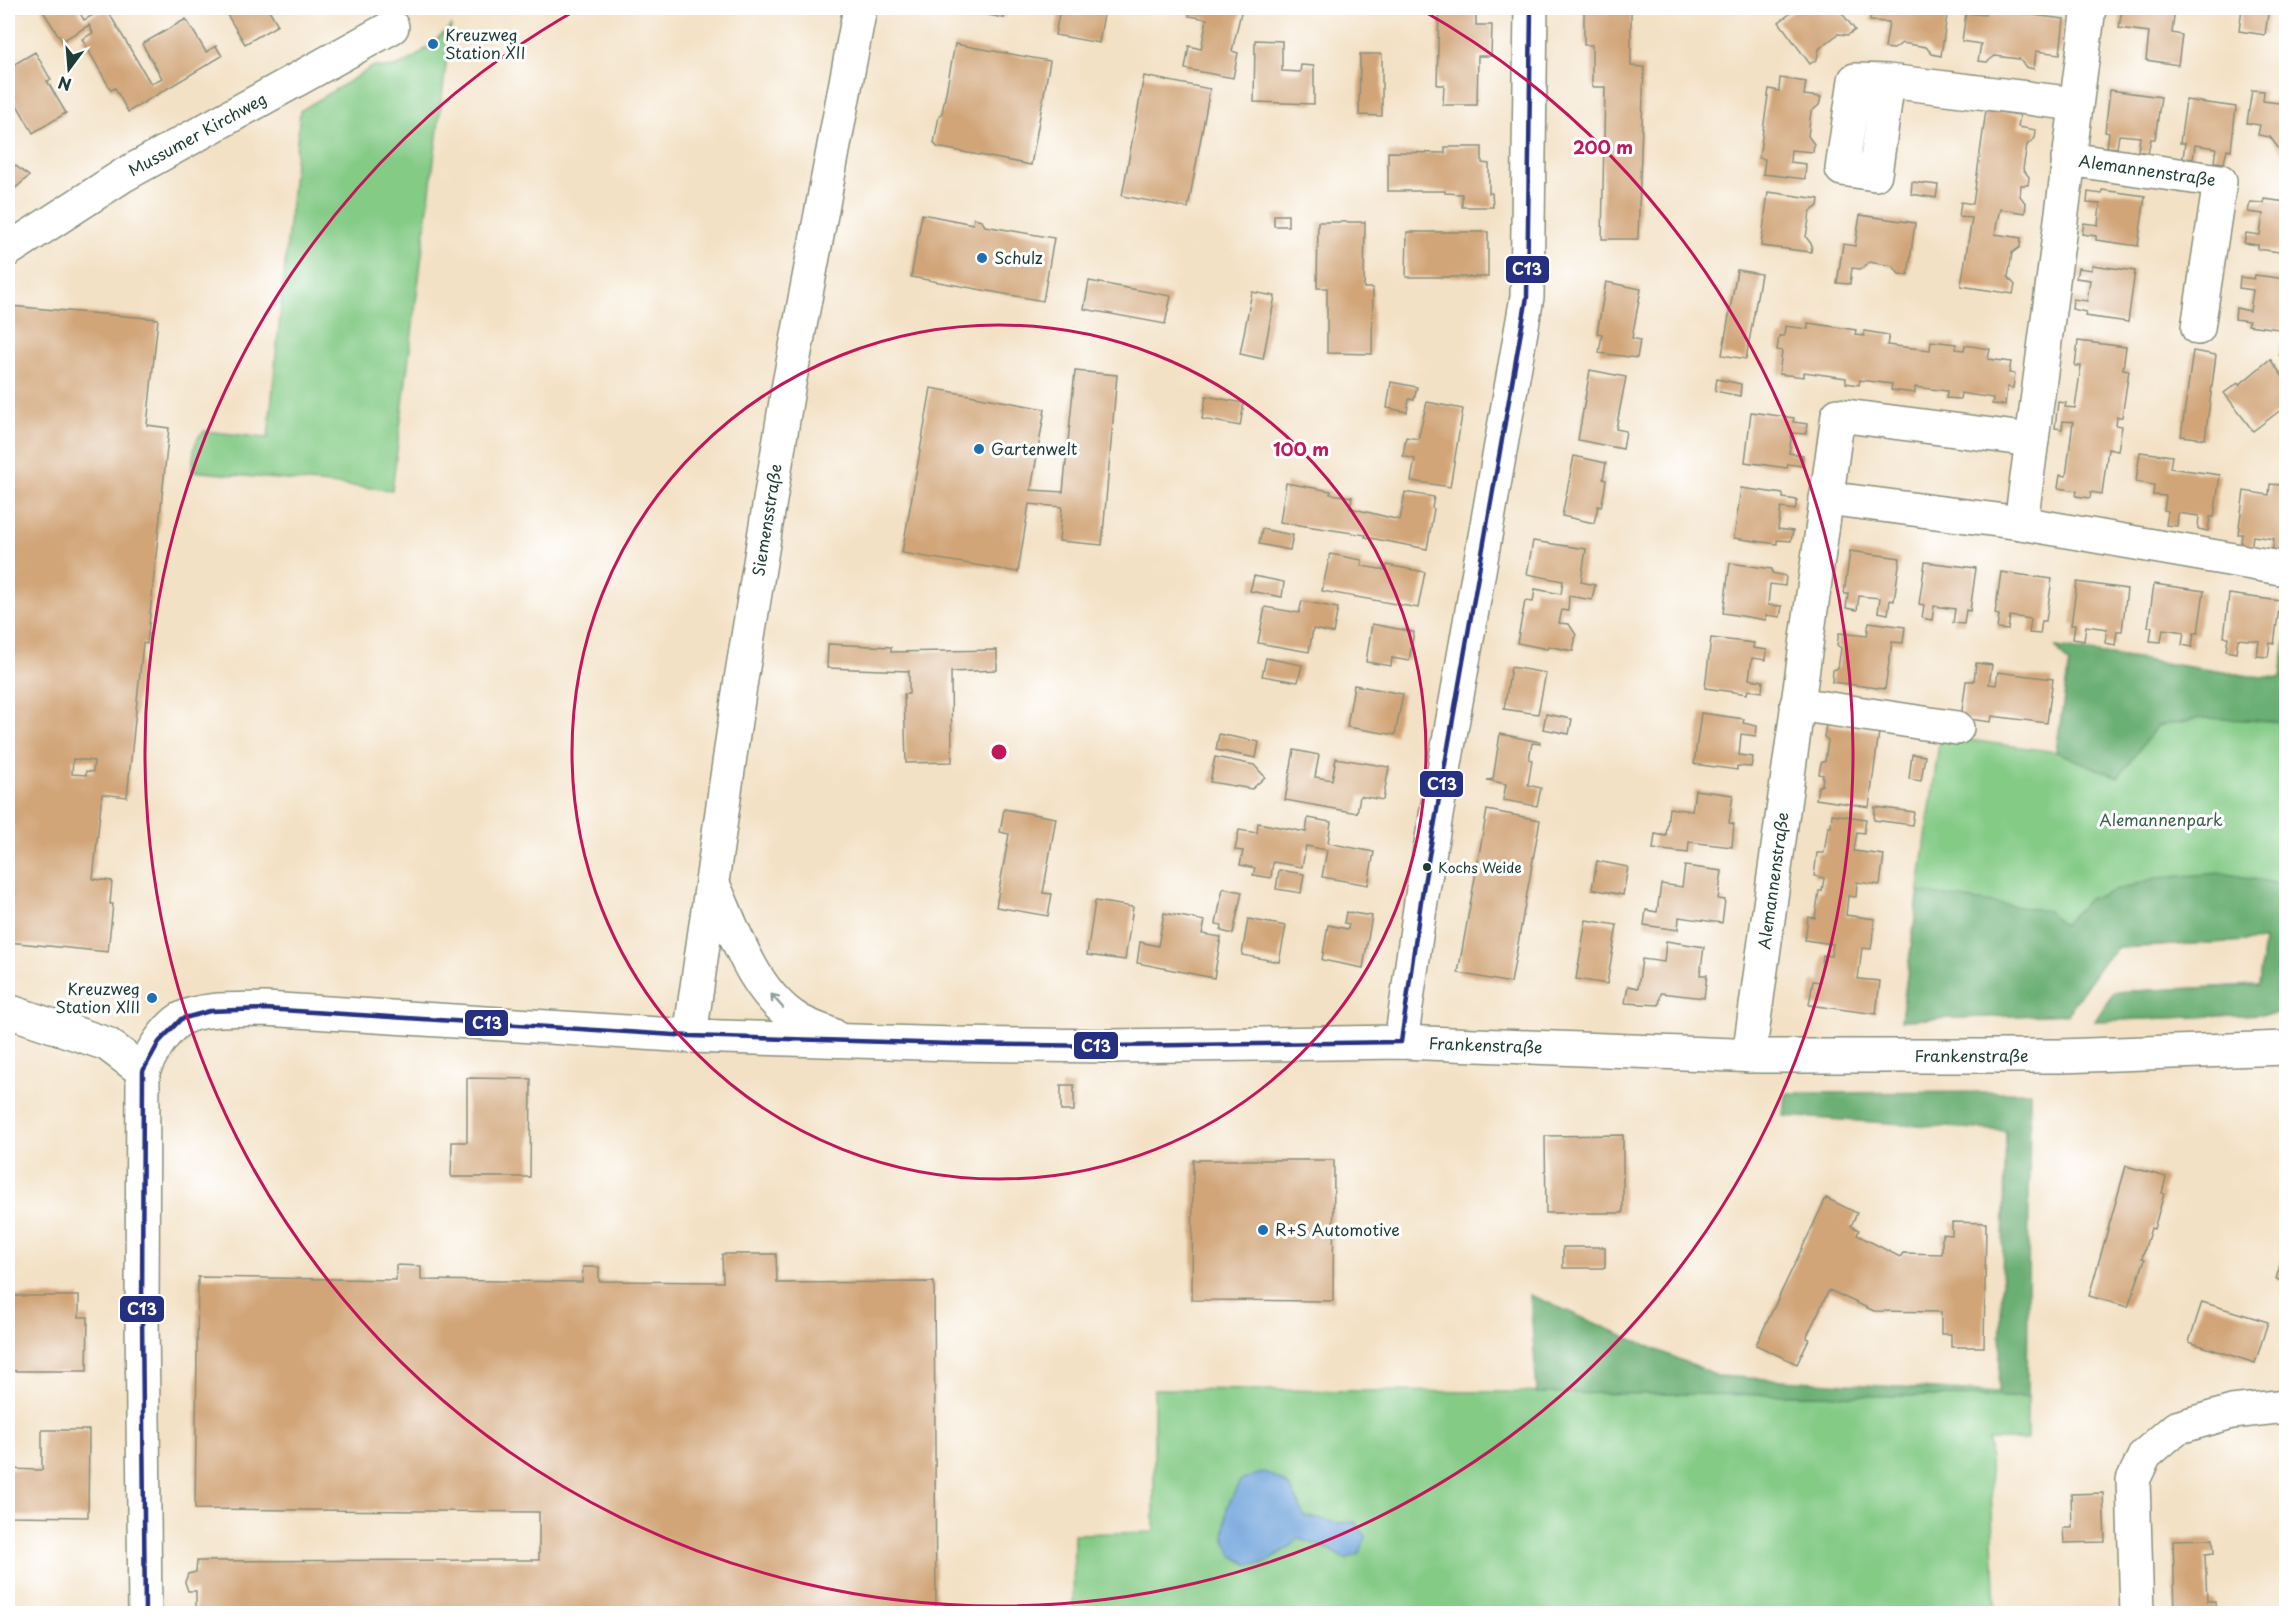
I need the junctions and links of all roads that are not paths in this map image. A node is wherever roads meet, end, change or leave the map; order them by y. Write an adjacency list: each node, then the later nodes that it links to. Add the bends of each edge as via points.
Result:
1 (860, 8): 16 (street, Siemensstraße, via 788,389)
2 (1531, 8): 20 (street, via 1527,297 1421,901)
3 (2089, 8): 6 (street, Alemannenstraße)
4 (392, 27): 8 (street, Mussumer Kirchweg, via 124,175)
5 (1888, 81): 6 (street)
6 (2076, 104): 7 (street, Alemannenstraße)
7 (2068, 159): 9 (street, Alemannenstraße, via 2220,181); 10 (street, Alemannenstraße)
8 (8, 250)
9 (2198, 328)
10 (2032, 440): 11 (street, Alemannenstraße, via 1838,415); 12 (street, Alemannenstraße)
11 (1826, 498): 12 (street); 14 (street, Alemannenstraße)
12 (2021, 523): 13 (street)
13 (2286, 569)
14 (1797, 704): 15 (street); 22 (street, Alemannenstraße)
15 (1957, 729)
16 (712, 882): 18 (street, Siemensstraße); 19 (street, one-way to 16, via 799,1021 756,978)
17 (8, 1011): 23 (street, via 107,1044)
18 (690, 1036): 19 (street, Frankenstraße); 23 (street, Frankenstraße, via 265,1009 204,1012 181,1019 154,1046)
19 (845, 1041): 20 (street, Frankenstraße, via 1109,1046)
20 (1401, 1042): 22 (street, Frankenstraße)
21 (2286, 1048): 22 (street, Frankenstraße, via 2060,1056)
22 (1749, 1056)
23 (143, 1071): 25 (street)
24 (2286, 1406): 26 (street, via 2232,1412 2175,1428 2145,1455 2133,1480)
25 (145, 1614)
26 (2137, 1614)

